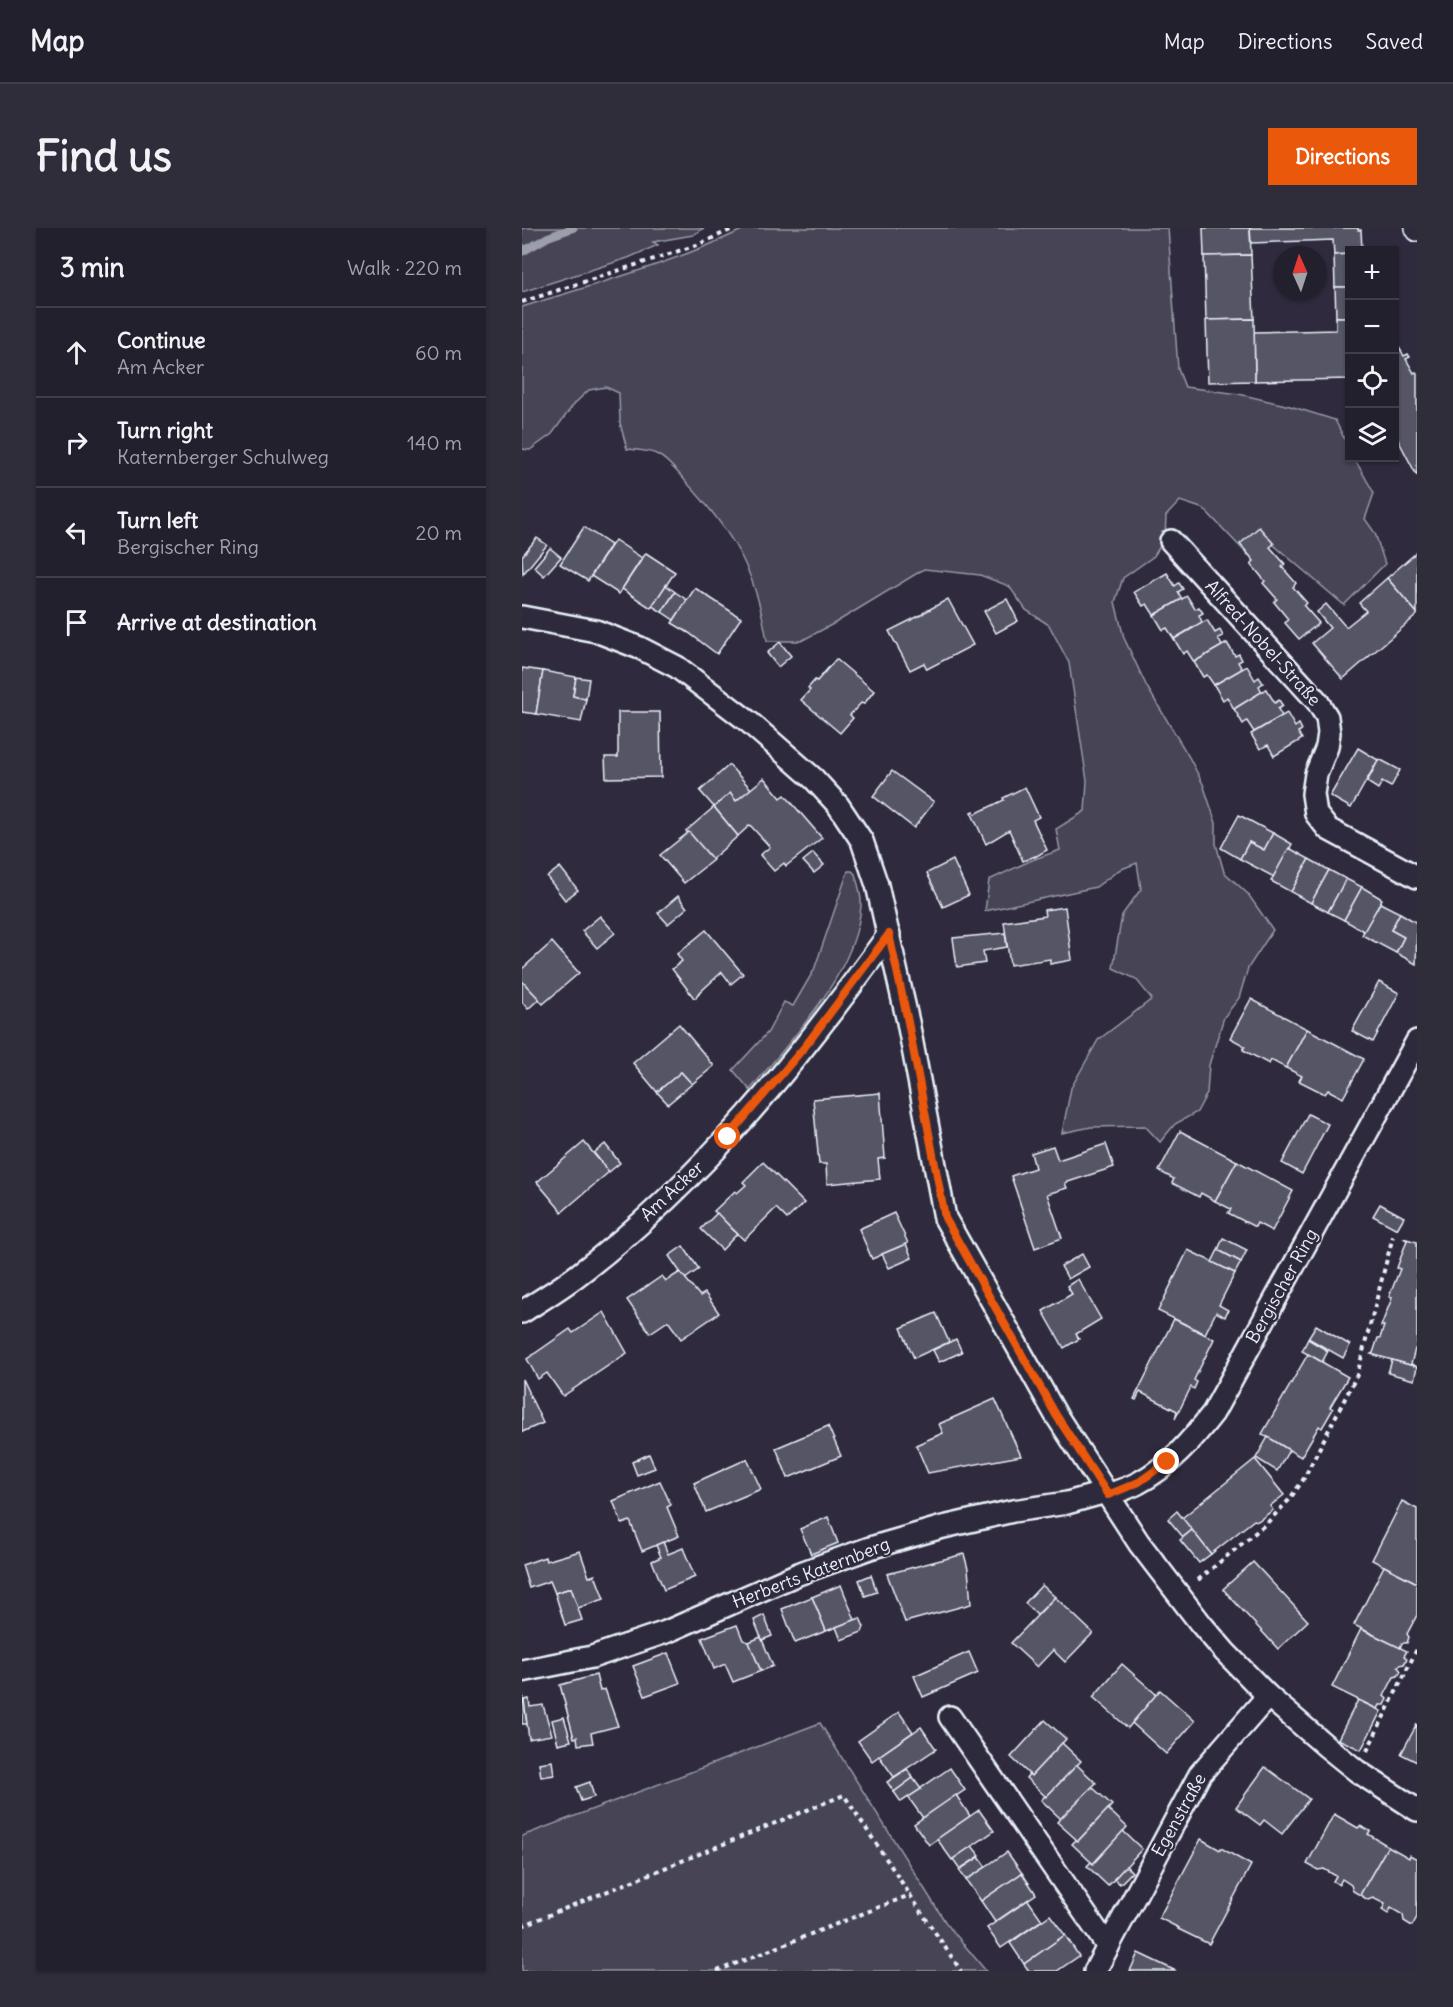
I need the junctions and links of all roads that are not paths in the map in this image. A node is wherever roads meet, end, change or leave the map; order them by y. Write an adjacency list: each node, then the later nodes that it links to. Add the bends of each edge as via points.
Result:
1 (1171, 541): 3 (street, Alfred-Nobel-Straße, via 1317,701 1327,717 1327,747 1313,794 1316,814 1328,829)
2 (522, 618): 4 (street, via 596,631 640,648 677,667 749,722 814,779 838,805 862,841)
3 (1417, 878)
4 (889, 934): 6 (street, Am Acker, via 807,1044 688,1179 579,1274); 7 (street, via 945,1218 1056,1415)
5 (1417, 1041): 7 (street, Bergischer Ring, via 1213,1413 1189,1443 1167,1462 1139,1482)
6 (522, 1312)
7 (1107, 1493): 8 (street, Herberts Katernberg, via 939,1528 870,1548 798,1574 666,1632 592,1657); 9 (street, via 1179,1597)
8 (522, 1671)
9 (1268, 1696): 11 (street, via 1357,1771); 12 (street, Egenstraße, via 1200,1774)
10 (950, 1717): 12 (street)
11 (1417, 1810)
12 (1108, 1947): 13 (street, Egenstraße)
13 (1095, 1971)

